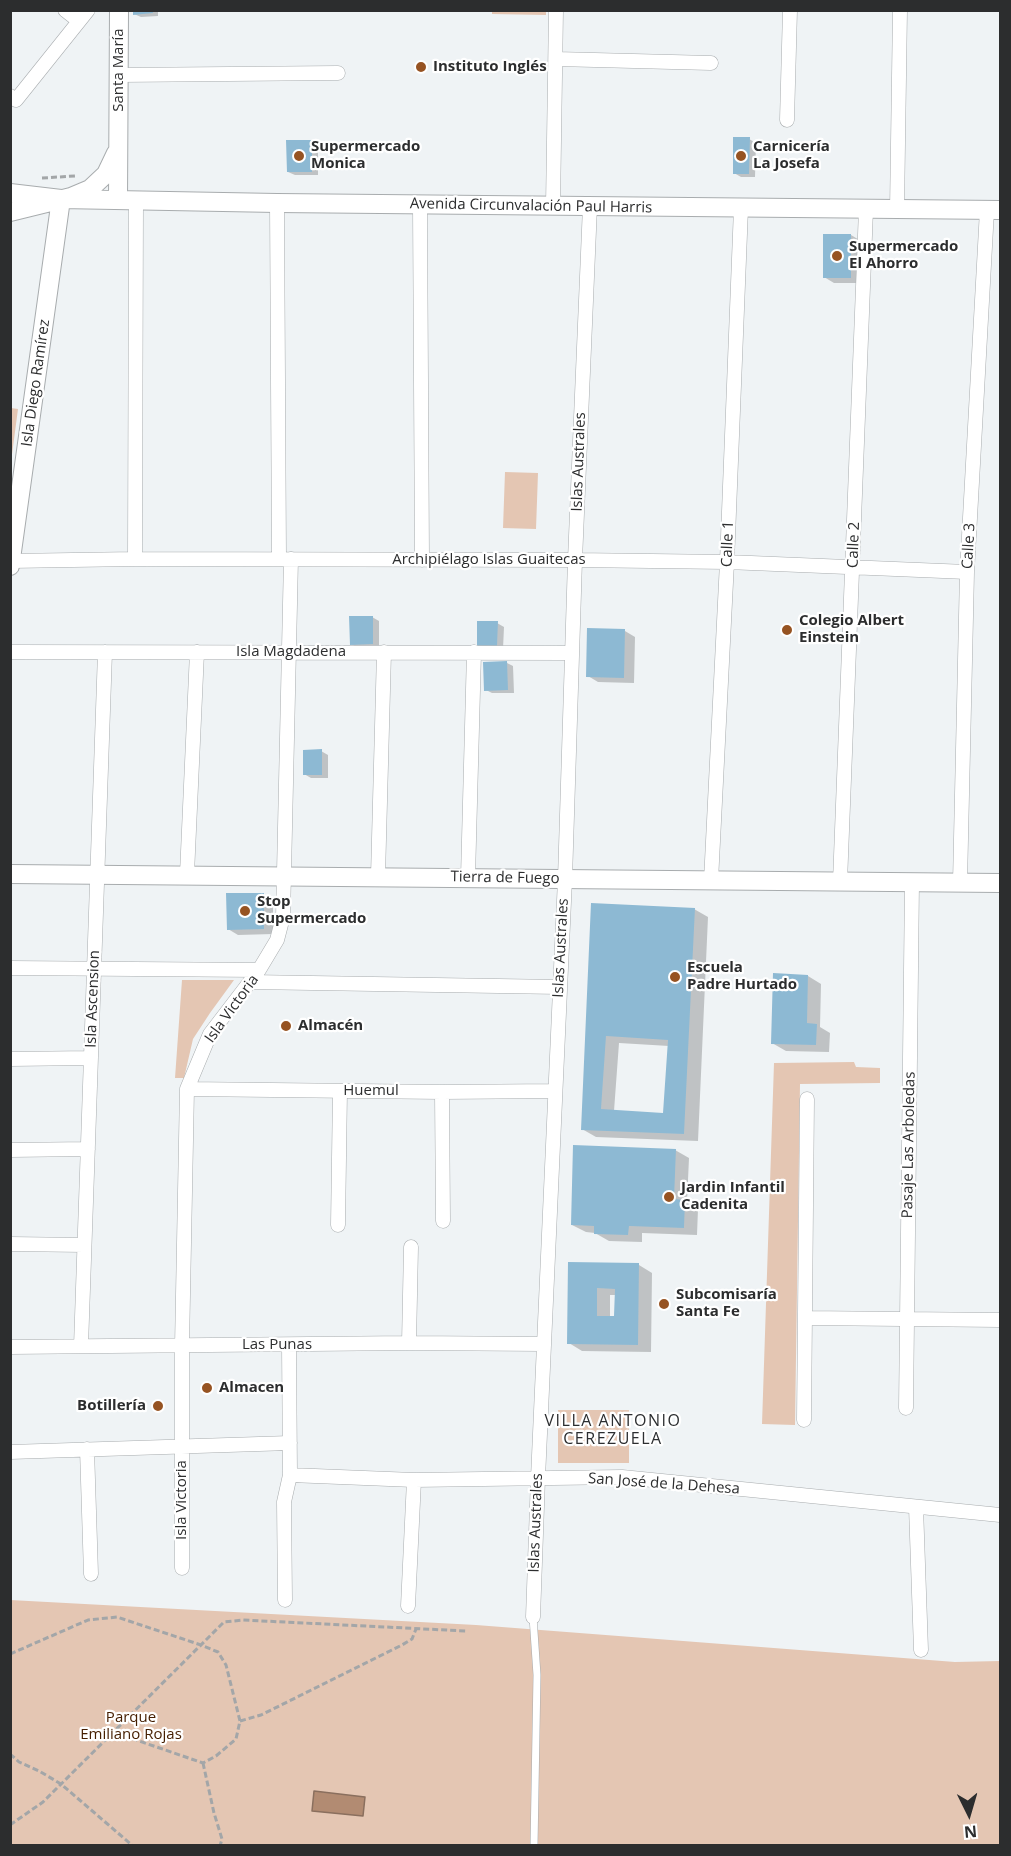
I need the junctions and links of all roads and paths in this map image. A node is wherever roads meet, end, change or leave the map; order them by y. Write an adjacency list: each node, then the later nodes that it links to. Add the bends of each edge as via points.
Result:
1 (65, 10): 6 (street)
2 (119, 10): 10 (street, Santa María)
3 (556, 10): 7 (street)
4 (790, 10): 12 (street)
5 (900, 10): 25 (street)
6 (84, 16): 11 (street)
7 (556, 59): 8 (street); 21 (street)
8 (711, 63)
9 (338, 73): 10 (street)
10 (119, 75): 13 (street, Santa María)
11 (13, 98)
12 (787, 120)
13 (118, 130): 14 (street, Santa María, via 116,153); 18 (street, Santa María)
14 (106, 174): 15 (path); 17 (street, Santa María, via 90,189)
15 (34, 179)
16 (10, 193): 17 (street, Avenida Circunvalación Paul Harris)
17 (61, 199): 18 (street, Avenida Circunvalación Paul Harris); 27 (street, Avenida Circunvalación Paul Harris); 32 (street, Isla Diego Ramírez)
18 (127, 200): 19 (street, Avenida Circunvalación Paul Harris); 28 (street)
19 (277, 203): 20 (street, Avenida Circunvalación Paul Harris); 29 (street, Isla Victoria)
20 (420, 205): 21 (street, Avenida Circunvalación Paul Harris); 30 (street)
21 (553, 206): 22 (street, Avenida Circunvalación Paul Harris)
22 (590, 206): 23 (street, Avenida Circunvalación Paul Harris); 31 (street, Islas Australes)
23 (741, 208): 24 (street, Avenida Circunvalación Paul Harris); 33 (street, Calle 1)
24 (867, 209): 25 (street, Avenida Circunvalación Paul Harris); 35 (street, Calle 2)
25 (897, 210): 26 (street, Avenida Circunvalación Paul Harris)
26 (994, 210): 36 (street, Calle 3)
27 (10, 212)
28 (135, 559): 29 (street, Archipiélago Islas Guaitecas); 32 (street, Archipiélago Islas Guaitecas)
29 (285, 559): 30 (street, Archipiélago Islas Guaitecas); 40 (street, Isla Victoria)
30 (422, 560): 31 (street, Archipiélago Islas Guaitecas)
31 (575, 560): 33 (street, Archipiélago Islas Guaitecas); 43 (street, Islas Australes)
32 (11, 561): 34 (street, Isla Diego Ramírez)
33 (728, 562): 35 (street, Archipiélago Islas Guaitecas); 51 (street, Calle 1)
34 (10, 566)
35 (853, 567): 36 (street, Archipiélago Islas Guaitecas); 52 (street, Calle 2)
36 (967, 572): 54 (street, Calle 3)
37 (10, 652): 38 (street, Isla Magdadena)
38 (105, 652): 39 (street, Isla Magdadena); 44 (street, Isla Ascension)
39 (196, 652): 40 (street, Isla Magdadena); 46 (street)
40 (289, 652): 41 (street, Isla Magdadena); 47 (street, Isla Victoria)
41 (384, 652): 42 (street, Isla Magdadena); 48 (street)
42 (474, 652): 43 (street, Isla Magdadena); 49 (street)
43 (572, 653): 50 (street, Islas Australes)
44 (97, 873): 45 (street, Tierra de Fuego); 46 (street, Tierra de Fuego); 57 (street, Isla Ascension)
45 (10, 874)
46 (187, 874): 47 (street, Tierra de Fuego)
47 (284, 875): 48 (street, Tierra de Fuego); 58 (street, Isla Victoria, via 283,917 277,940)
48 (378, 876): 49 (street, Tierra de Fuego)
49 (468, 877): 50 (street, Tierra de Fuego)
50 (565, 879): 51 (street, Tierra de Fuego); 60 (street, Islas Australes)
51 (711, 880): 52 (street, Tierra de Fuego)
52 (840, 882): 53 (street, Tierra de Fuego)
53 (912, 882): 54 (street, Tierra de Fuego); 76 (street, Pasaje Las Arboledas)
54 (960, 883): 55 (street, Tierra de Fuego)
55 (1000, 883)
56 (10, 968): 57 (street)
57 (94, 969): 58 (street); 61 (street, Isla Ascension)
58 (260, 970): 59 (street, Isla Victoria)
59 (250, 982): 60 (street); 63 (street, Isla Victoria, via 210,1034)
60 (560, 987): 65 (street, Islas Australes)
61 (91, 1058): 62 (street); 68 (street, Isla Ascension)
62 (10, 1059)
63 (187, 1089): 64 (street, Huemul); 82 (street, Isla Victoria)
64 (340, 1091): 66 (street, Huemul); 71 (street)
65 (555, 1091): 66 (street, Huemul); 79 (street, Islas Australes)
66 (442, 1092): 70 (street)
67 (807, 1099): 75 (street)
68 (88, 1149): 69 (street); 73 (street, Isla Ascension)
69 (10, 1150)
70 (443, 1221)
71 (338, 1225)
72 (10, 1244): 73 (street)
73 (84, 1245): 81 (street, Isla Ascension)
74 (411, 1247): 78 (street)
75 (805, 1318): 76 (street); 85 (street)
76 (907, 1319): 77 (street); 84 (street, Pasaje Las Arboledas)
77 (1000, 1320)
78 (409, 1343): 79 (street, Las Punas); 80 (street, Las Punas)
79 (544, 1344): 91 (street, Islas Australes)
80 (289, 1345): 82 (street, Las Punas); 86 (street)
81 (81, 1346): 82 (street, Las Punas); 83 (street, Las Punas)
82 (182, 1346): 87 (street, Isla Victoria)
83 (10, 1347)
84 (906, 1408)
85 (804, 1420)
86 (290, 1443): 87 (street); 90 (street)
87 (182, 1446): 88 (street); 95 (street, Isla Victoria)
88 (87, 1449): 89 (street); 96 (street)
89 (10, 1452)
90 (290, 1475): 92 (street, San José de la Dehesa); 97 (street, via 284,1502)
91 (538, 1478): 92 (street, San José de la Dehesa); 93 (street, San José de la Dehesa, via 622,1477); 99 (street, Islas Australes)
92 (414, 1480): 98 (street)
93 (916, 1507): 94 (street, San José de la Dehesa); 103 (street)
94 (1000, 1515)
95 (182, 1568)
96 (92, 1574)
97 (285, 1600)
98 (408, 1606)
99 (533, 1617): 113 (lane, via 537,1675)
100 (417, 1628): 101 (path); 102 (path, via 243,1620 224,1622); 105 (path, via 412,1639 402,1645 261,1715)
101 (466, 1630)
102 (201, 1644): 104 (path, via 117,1617 88,1620); 105 (path, via 218,1652 226,1665); 106 (path)
103 (921, 1650)
104 (10, 1654)
105 (240, 1721): 108 (path, via 236,1739)
106 (113, 1732): 108 (path); 109 (path)
107 (10, 1755): 109 (path)
108 (203, 1763): 112 (path, via 222,1839)
109 (61, 1784): 110 (path); 111 (path)
110 (10, 1825)
111 (133, 1845)
112 (220, 1845)
113 (534, 1845)

